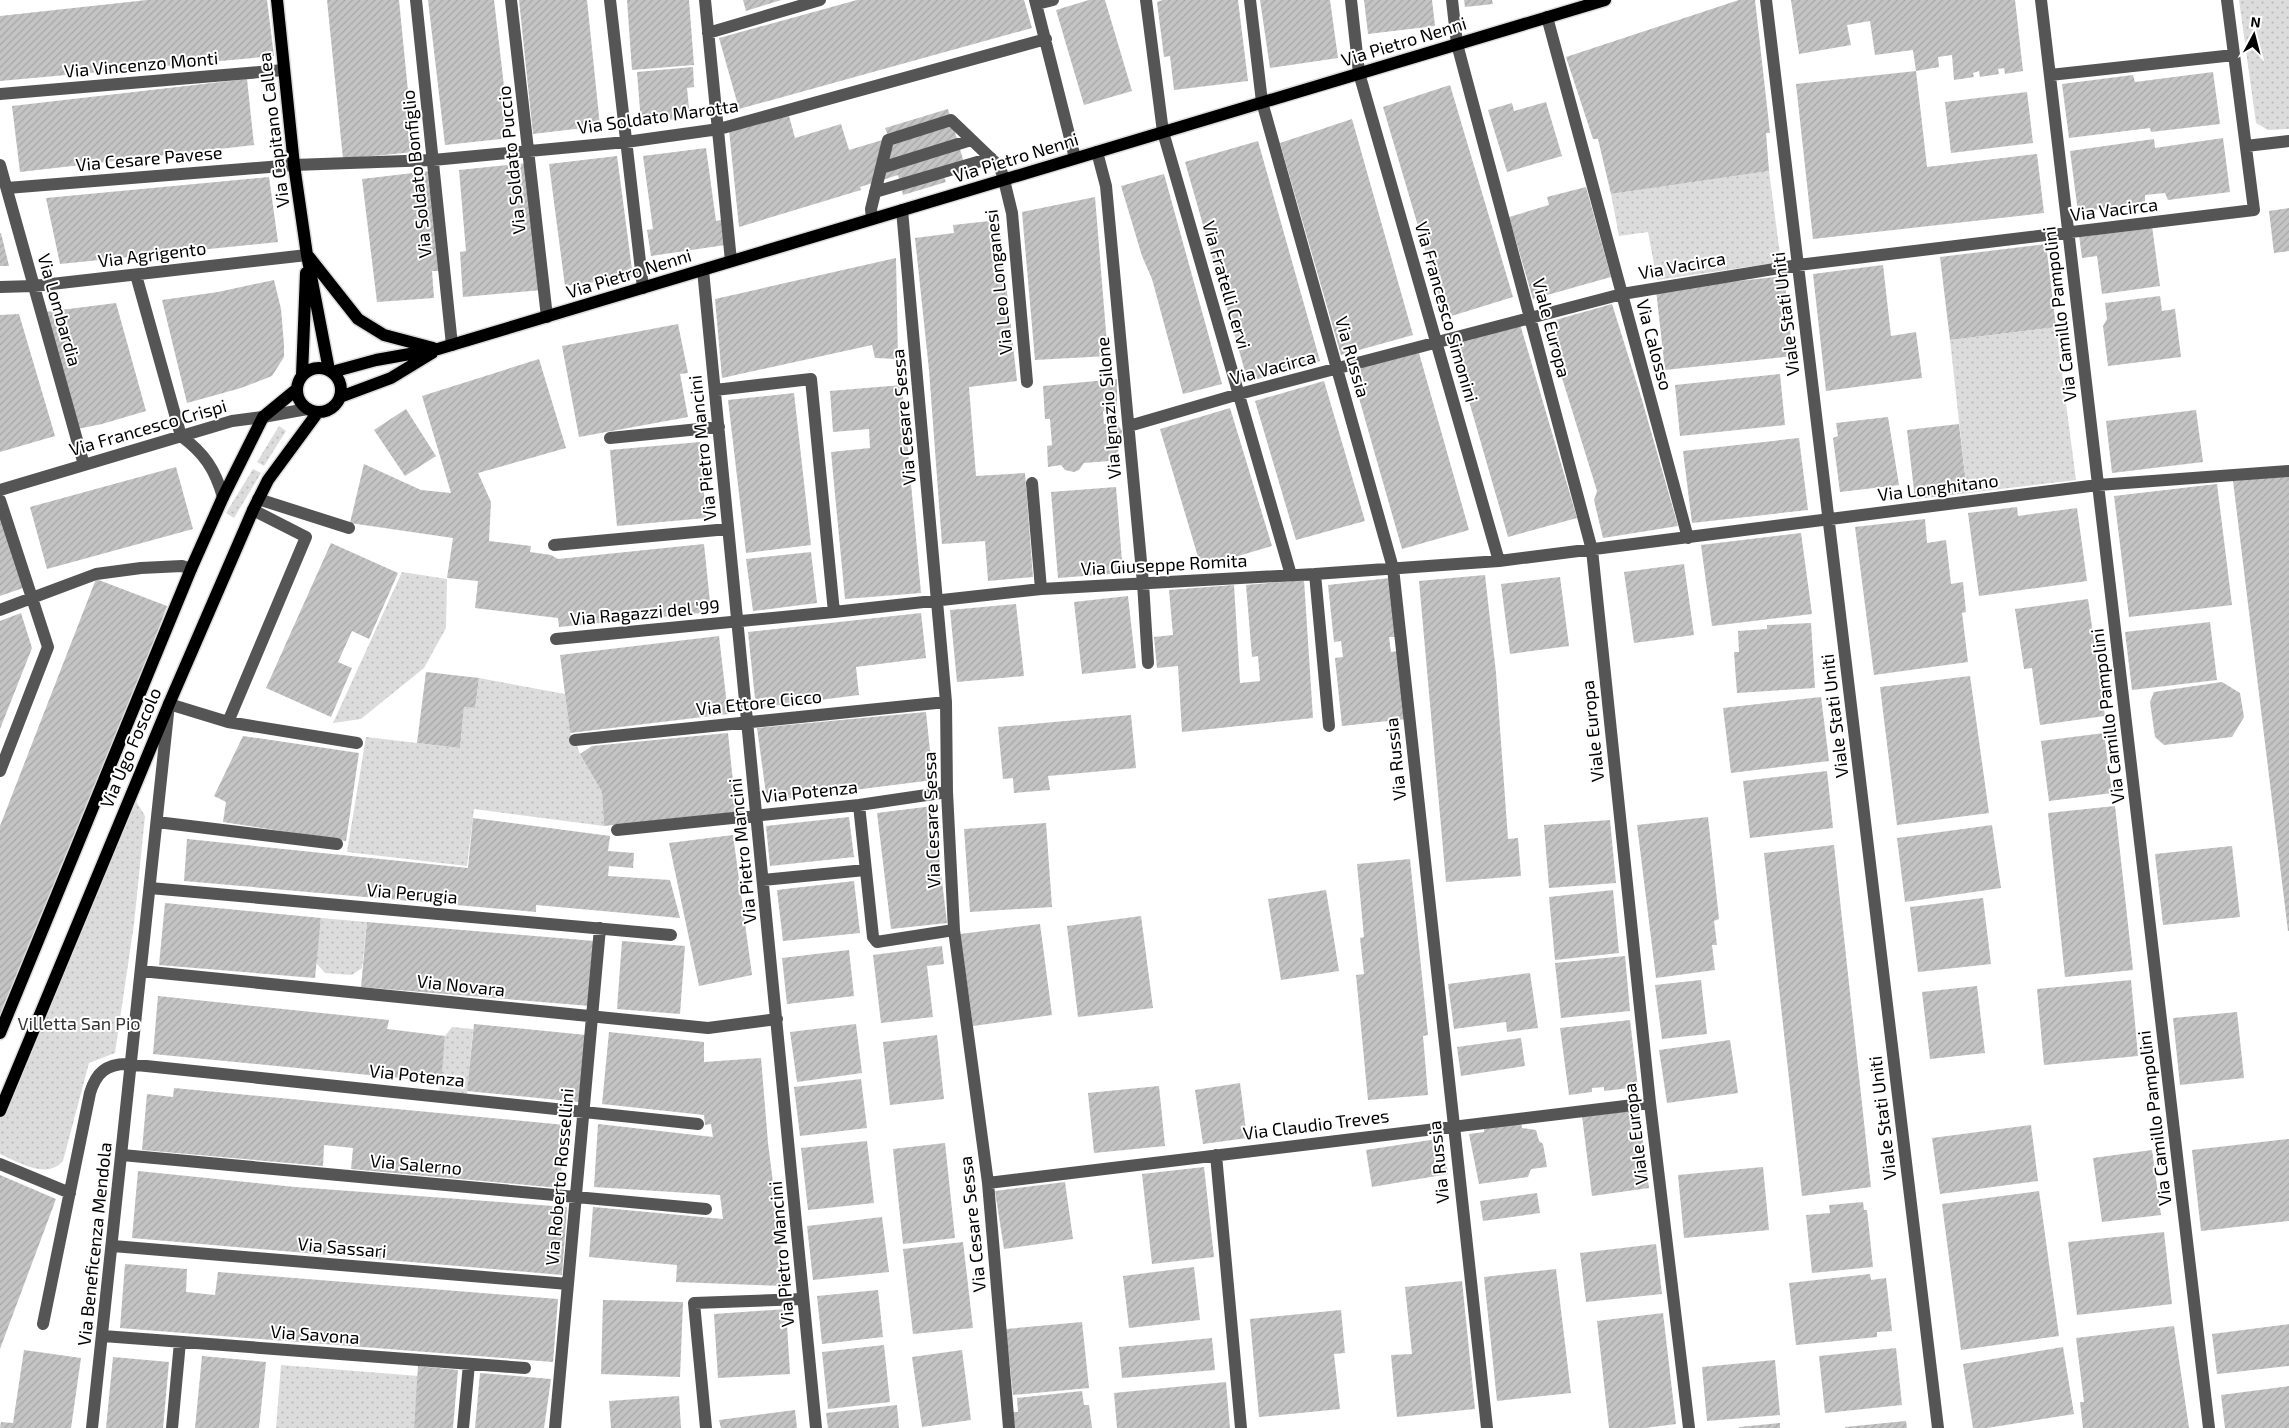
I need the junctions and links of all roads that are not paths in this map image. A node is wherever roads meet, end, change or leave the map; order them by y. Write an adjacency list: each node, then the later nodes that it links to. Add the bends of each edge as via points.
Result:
1 (277, 0): 23 (main road, Via Capitano Callea)
2 (416, 0): 38 (street, Via Soldato Bonfiglio)
3 (511, 0): 34 (street, Via Soldato Puccio)
4 (610, 0): 31 (street)
5 (705, 0): 19 (street)
6 (820, 0): 19 (street)
7 (1053, 0): 16 (street)
8 (1146, 0): 29 (street, Via Fratelli Cervi)
9 (1250, 0): 27 (street, Via Russia)
10 (1351, 0): 24 (street, Via Francesco Simonini)
11 (1452, 0): 21 (street, Viale Europa)
12 (1605, 0): 17 (main road, Via Pietro Nenni)
13 (1766, 0): 50 (street, Viale Stati Uniti)
14 (2041, 0): 25 (street, Via Camillo Pampolini)
15 (2227, 0): 22 (street)
16 (1036, 2): 20 (street)
17 (1571, 5): 18 (main road, Via Pietro Nenni)
18 (1547, 17): 21 (main road, Via Pietro Nenni); 56 (street, Via Calosso)
19 (708, 33): 28 (street)
20 (1046, 39): 28 (street, Via Soldato Marotta); 37 (street)
21 (1457, 44): 24 (main road, Via Pietro Nenni); 58 (street, Viale Europa)
22 (2234, 55): 25 (street); 33 (street)
23 (284, 70): 26 (street, Via Vincenzo Monti); 40 (main road, Via Capitano Callea)
24 (1360, 73): 27 (main road, Via Pietro Nenni); 59 (street, Via Francesco Simonini)
25 (2050, 75): 47 (street, Via Camillo Pampolini)
26 (0, 94)
27 (1262, 102): 29 (main road, Via Pietro Nenni); 62 (street, Via Russia)
28 (719, 129): 31 (street, Via Soldato Marotta); 49 (street)
29 (1163, 132): 35 (main road, Via Pietro Nenni); 68 (street, Via Fratelli Cervi)
30 (971, 140): 36 (street, Via Leo Longanesi); 41 (street); 41 (street, Via Leo Longanesi, via 951,120 915,131 888,140)
31 (626, 142): 34 (street, Via Soldato Marotta); 55 (street)
32 (2289, 142): 33 (street)
33 (2246, 146): 47 (street, Via Vacirca, via 2254,210)
34 (529, 151): 38 (street, Via Soldato Marotta); 57 (street, Via Soldato Puccio)
35 (1097, 152): 37 (main road, Via Pietro Nenni); 72 (street, Via Ignazio Silone, via 1106,186)
36 (991, 158): 42 (street, Via Leo Longanesi, via 1000,167); 44 (street)
37 (1076, 158): 42 (main road, Via Pietro Nenni)
38 (433, 160): 40 (street, Via Soldato Marotta); 60 (street, Via Soldato Bonfiglio)
39 (0, 165): 43 (street, Via Lombardia)
40 (294, 165): 43 (street, Via Cesare Pavese); 48 (main road, Via Capitano Callea)
41 (881, 168): 44 (street)
42 (1004, 180): 45 (main road, Via Pietro Nenni); 65 (street, Via Leo Longanesi, via 1012,213)
43 (6, 188): 53 (street, Via Lombardia)
44 (875, 192): 46 (street)
45 (902, 210): 46 (main road, Via Pietro Nenni); 98 (street, Via Cesare Sessa)
46 (872, 219): 49 (main road, Via Pietro Nenni)
47 (2068, 233): 50 (street, Via Vacirca); 79 (street, Via Camillo Pampolini)
48 (307, 255): 52 (street, Via Agrigento); 61 (main road, via 358,319 384,335); 63 (main road, Via Capitano Callea); 64 (main road, Via Capitano Callea)
49 (732, 261): 51 (main road, Via Pietro Nenni)
50 (1798, 265): 56 (street, Via Vacirca); 84 (street, Viale Stati Uniti)
51 (702, 270): 55 (main road, Via Pietro Nenni); 67 (street, Via Pietro Mancini)
52 (136, 275): 53 (street, Via Agrigento); 74 (street)
53 (34, 286): 54 (street, Via Agrigento); 76 (street, Via Lombardia)
54 (0, 287)
55 (643, 288): 57 (main road, Via Pietro Nenni)
56 (1622, 294): 58 (street, Via Vacirca); 87 (street, Via Calosso)
57 (547, 317): 60 (main road, Via Pietro Nenni)
58 (1530, 318): 59 (street, Via Vacirca); 89 (street, Viale Europa)
59 (1436, 343): 62 (street, Via Vacirca); 90 (street, Via Francesco Simonini)
60 (452, 345): 61 (main road, Via Pietro Nenni)
61 (438, 349): 63 (main road, Via Pietro Nenni); 69 (main road, Via Pietro Nenni, via 391,378)
62 (1337, 369): 68 (street, Via Vacirca); 91 (street, Via Russia)
63 (331, 371): 64 (main road, via 315,368); 69 (main road, via 341,385)
64 (302, 375): 66 (main road)
65 (1026, 382)
66 (297, 389): 70 (main road, via 298,397); 71 (main road, Via Ugo Foscolo)
67 (715, 390): 73 (street, Via Pietro Mancini); 100 (street, via 811,379)
68 (1239, 394): 72 (street, Via Vacirca); 94 (street, Via Fratelli Cervi)
69 (340, 397): 70 (main road, via 332,408)
70 (313, 410): 71 (street, Via Francesco Crispi); 83 (main road, Via Ugo Foscolo)
71 (263, 417): 74 (street, Via Francesco Crispi, via 232,421); 81 (main road, Via Ugo Foscolo)
72 (1129, 426): 95 (street, Via Ignazio Silone)
73 (719, 428): 75 (street); 86 (street, Via Pietro Mancini)
74 (182, 436): 76 (street, Via Francesco Crispi); 81 (street, via 208,461)
75 (610, 438)
76 (84, 465): 80 (street, Via Francesco Crispi)
77 (2289, 470): 79 (street, Via Longhitano)
78 (1032, 482): 96 (street)
79 (2098, 485): 84 (street, Via Longhitano); 160 (street, Via Camillo Pampolini)
80 (0, 490)
81 (223, 497): 92 (main road, Via Ugo Foscolo)
82 (0, 500): 97 (street)
83 (255, 504): 85 (street); 105 (main road, Via Ugo Foscolo); 107 (street, via 306,537)
84 (1829, 519): 87 (street, Via Longhitano); 159 (street, Viale Stati Uniti)
85 (349, 528)
86 (728, 529): 88 (street); 101 (street, Via Pietro Mancini)
87 (1688, 538): 89 (street, Via Longhitano)
88 (554, 545)
89 (1592, 550): 90 (street, Via Giuseppe Romita); 129 (street, Viale Europa)
90 (1499, 561): 91 (street, Via Giuseppe Romita)
91 (1393, 568): 93 (street, Via Giuseppe Romita); 133 (street, Via Russia)
92 (191, 569): 97 (street, via 182,566 96,574); 127 (main road, Via Ugo Foscolo)
93 (1315, 574): 94 (street, Via Giuseppe Romita); 108 (street)
94 (1291, 575): 95 (street, Via Giuseppe Romita)
95 (1143, 583): 96 (street, Via Giuseppe Romita); 103 (street, Via Ignazio Silone)
96 (1041, 589): 98 (street, Via Giuseppe Romita)
97 (31, 598): 99 (street); 111 (street, via 48,647)
98 (938, 601): 100 (street, Via Giuseppe Romita); 104 (street, Via Cesare Sessa)
99 (0, 610)
100 (834, 612): 101 (street, Via Giuseppe Romita)
101 (738, 622): 102 (street, Via Ragazzi del '99); 106 (street, Via Pietro Mancini)
102 (556, 638)
103 (1148, 662)
104 (946, 702): 106 (street, Via Ettore Cicco); 112 (street, Via Cesare Sessa)
105 (168, 704): 107 (street); 115 (street, Via Beneficenza Mendola); 130 (main road, Via Ugo Foscolo)
106 (748, 721): 109 (street, Via Ettore Cicco); 114 (street, Via Pietro Mancini)
107 (228, 722): 110 (street)
108 (1329, 726)
109 (575, 740)
110 (357, 743)
111 (0, 771)
112 (947, 792): 113 (street, Via Potenza); 122 (street, Via Cesare Sessa)
113 (860, 805): 114 (street, Via Potenza); 118 (street)
114 (757, 816): 116 (street, Via Potenza); 119 (street, Via Pietro Mancini)
115 (157, 822): 117 (street); 120 (street, Via Beneficenza Mendola)
116 (617, 830)
117 (337, 844)
118 (866, 870): 119 (street); 122 (street, via 873,937 877,942)
119 (764, 880): 126 (street, Via Pietro Mancini)
120 (150, 888): 121 (street, Via Perugia); 124 (street, Via Beneficenza Mendola)
121 (600, 928): 123 (street, Via Perugia); 125 (street, Via Roberto Rossellini)
122 (954, 930): 137 (street, Via Cesare Sessa)
123 (671, 935)
124 (141, 971): 125 (street, Via Novara); 128 (street, Via Beneficenza Mendola)
125 (592, 1016): 126 (street, Via Novara, via 708,1028); 131 (street, Via Roberto Rossellini)
126 (777, 1019): 143 (street, Via Pietro Mancini)
127 (0, 1033)
128 (132, 1064): 131 (street, Via Potenza); 134 (street, Via Beneficenza Mendola); 138 (street, Via Potenza, via 113,1066 96,1076)
129 (1650, 1103): 133 (street, Via Claudio Treves); 158 (street, Viale Europa)
130 (0, 1111)
131 (584, 1112): 132 (street, Via Potenza); 139 (street, Via Roberto Rossellini)
132 (698, 1124)
133 (1453, 1127): 135 (street, Via Claudio Treves); 157 (street, Via Russia)
134 (122, 1155): 139 (street, Via Salerno); 141 (street, Via Beneficenza Mendola)
135 (1216, 1155): 137 (street, Via Claudio Treves); 156 (street)
136 (0, 1164): 138 (street)
137 (988, 1183): 155 (street, Via Cesare Sessa)
138 (70, 1194): 144 (street, Via Potenza)
139 (576, 1197): 140 (street, Via Salerno); 142 (street, Via Roberto Rossellini)
140 (706, 1209)
141 (112, 1246): 142 (street, Via Sassari); 145 (street, Via Beneficenza Mendola)
142 (568, 1284): 152 (street, Via Roberto Rossellini)
143 (803, 1299): 153 (street, via 694,1303); 154 (street, Via Pietro Mancini)
144 (43, 1324)
145 (103, 1336): 146 (street, Via Savona); 149 (street, Via Beneficenza Mendola)
146 (180, 1342): 147 (street, Via Savona); 150 (street)
147 (468, 1364): 148 (street, Via Savona); 151 (street)
148 (525, 1368)
149 (92, 1428)
150 (172, 1428)
151 (463, 1428)
152 (555, 1428)
153 (706, 1428)
154 (816, 1428)
155 (1009, 1428)
156 (1242, 1428)
157 (1487, 1428)
158 (1689, 1428)
159 (1938, 1428)
160 (2209, 1428)

